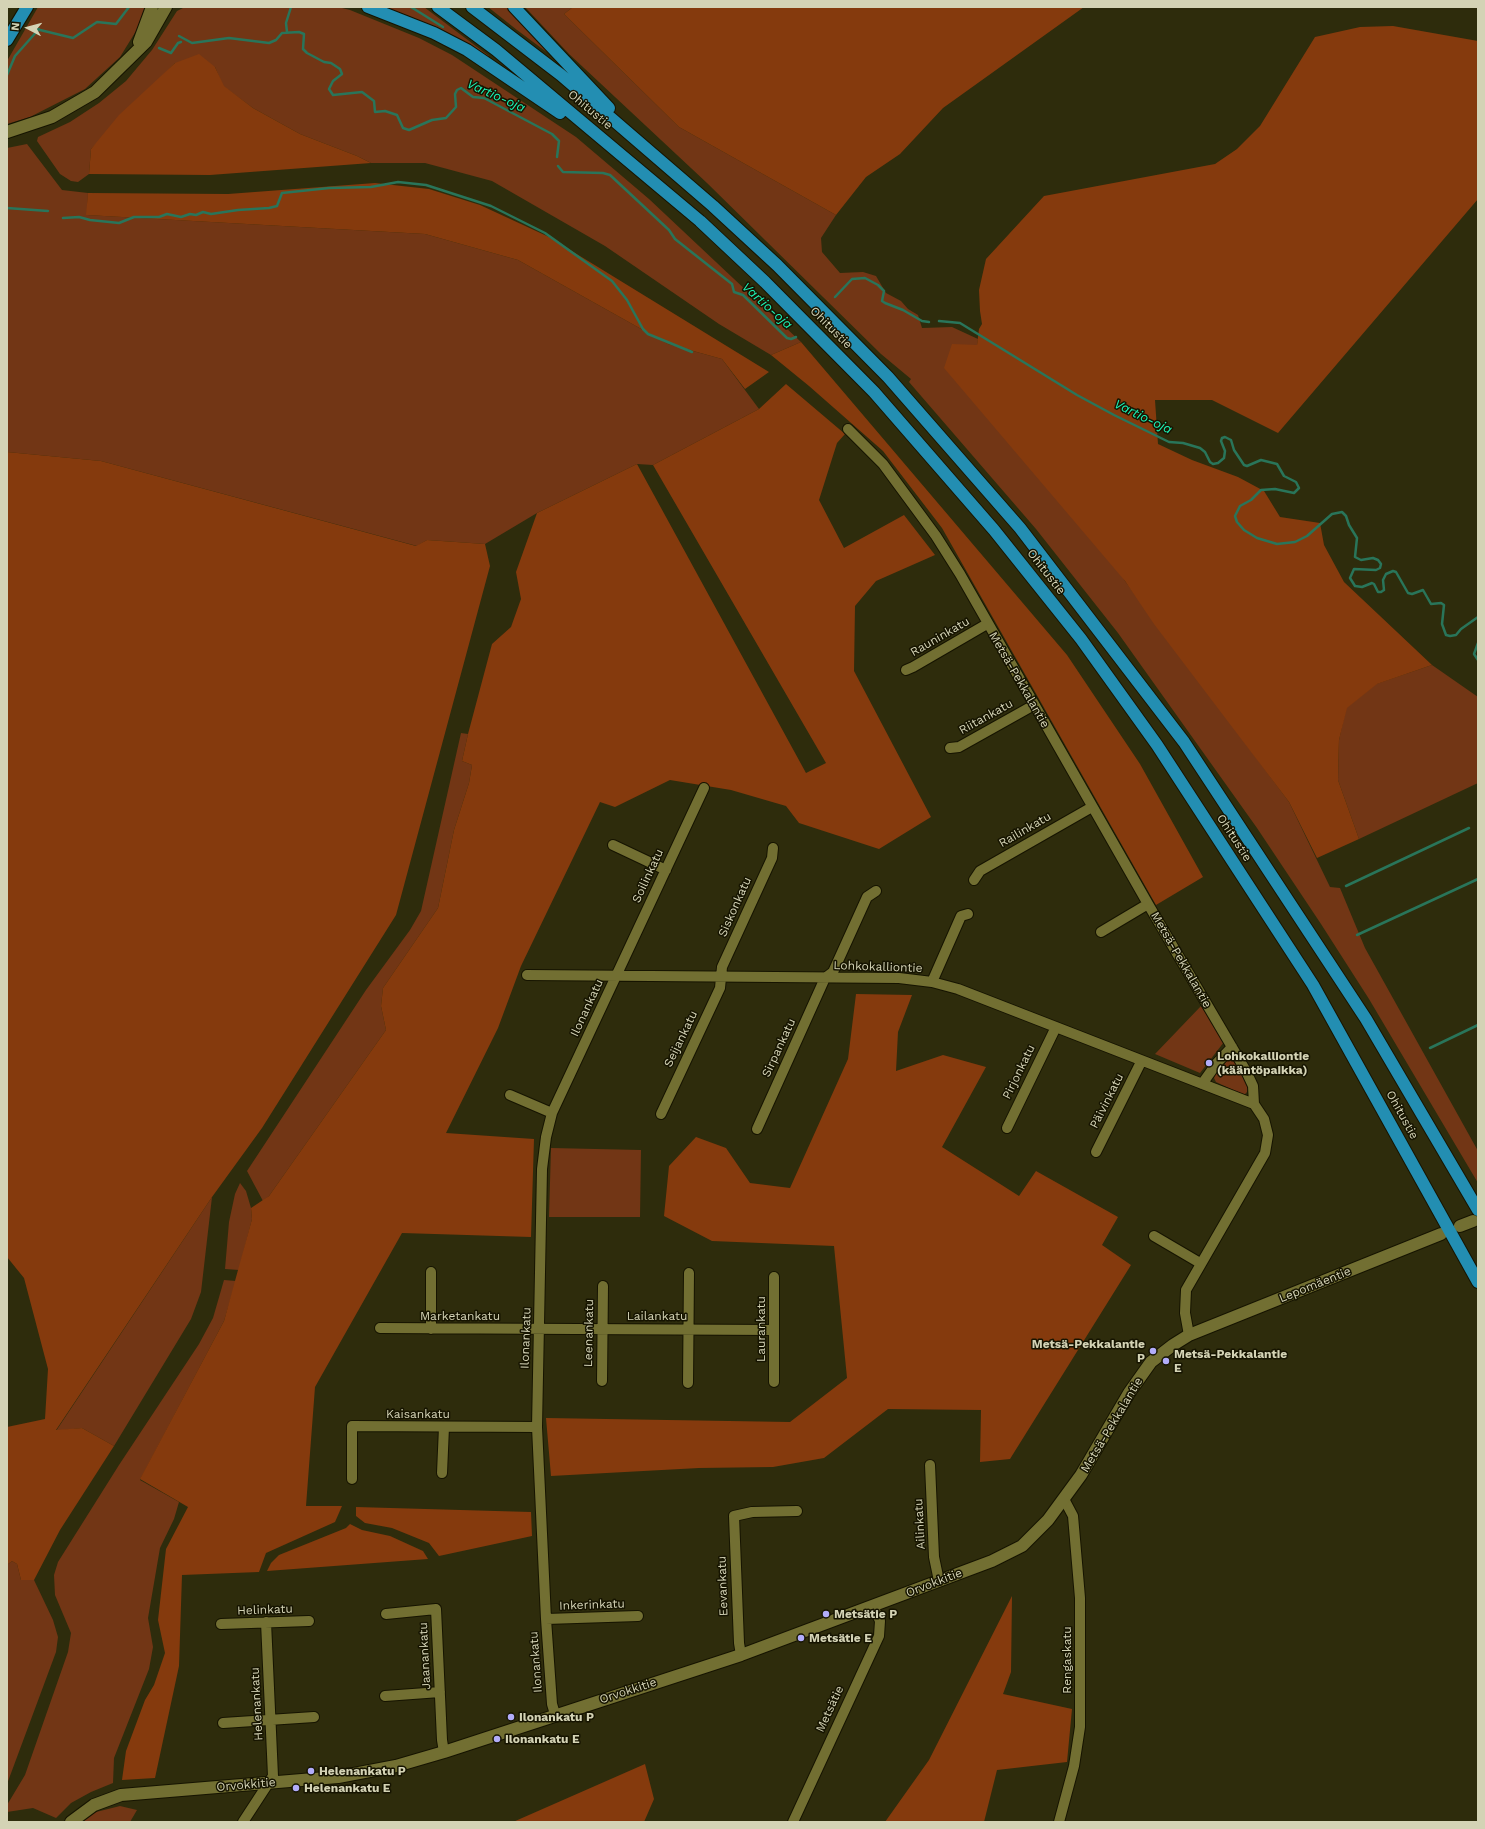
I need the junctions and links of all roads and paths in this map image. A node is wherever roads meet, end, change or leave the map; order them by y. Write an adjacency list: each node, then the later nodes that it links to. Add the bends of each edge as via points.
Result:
1 (27, 7): 8 (highway)
2 (152, 7): 9 (street)
3 (166, 7): 9 (street, via 146,42)
4 (368, 7): 12 (highway, via 434,33 467,50)
5 (438, 7): 12 (highway, Ohitustie, via 496,50)
6 (472, 7): 11 (highway, Ohitustie, via 555,70)
7 (514, 7): 11 (highway)
8 (7, 40)
9 (133, 54): 10 (street, via 108,81 80,102 52,117)
10 (7, 132)
11 (642, 145): 44 (highway, Ohitustie, via 777,265 888,377 1030,541 1184,742 1366,1019)
12 (624, 156): 52 (highway, Ohitustie, via 700,221 874,392 994,530 1081,639 1157,745 1313,985)
13 (848, 429): 14 (street, Metsä-Pekkalantie, via 883,464 936,536)
14 (987, 624): 15 (street, Rauninkatu); 16 (street, Metsä-Pekkalantie)
15 (906, 670)
16 (1034, 705): 17 (street, Riitankatu, via 959,747); 19 (street, Metsä-Pekkalantie)
17 (950, 748)
18 (704, 788): 22 (street, Soilinkatu)
19 (1092, 807): 23 (street, Railinkatu, via 980,871); 25 (street, Metsä-Pekkalantie)
20 (613, 845): 22 (street)
21 (772, 848): 30 (street, Siskonkatu, via 772,858 722,967)
22 (666, 870): 29 (street, Soilinkatu)
23 (974, 880)
24 (876, 891): 31 (street, Sirpankatu, via 867,897 833,972)
25 (1148, 904): 27 (street); 34 (street, Metsä-Pekkalantie)
26 (968, 914): 32 (street, via 961,916)
27 (1101, 932)
28 (527, 975): 29 (street, Lohkokalliontie)
29 (616, 976): 30 (street, Lohkokalliontie); 39 (street, Ilonankatu)
30 (721, 976): 31 (street, Lohkokalliontie); 40 (street, Seijankatu, via 720,988)
31 (825, 978): 32 (street, Lohkokalliontie, via 899,978); 42 (street, Sirpankatu)
32 (932, 982): 33 (street, Lohkokalliontie, via 958,989)
33 (1056, 1028): 35 (street, Lohkokalliontie); 41 (street, Pirjonkatu)
34 (1232, 1047): 36 (street); 38 (street, Metsä-Pekkalantie, via 1253,1086)
35 (1141, 1062): 36 (street, Lohkokalliontie); 43 (street, Päivinkatu)
36 (1202, 1084): 38 (street, Lohkokalliontie)
37 (510, 1095): 39 (street)
38 (1254, 1104): 48 (street, Metsä-Pekkalantie, via 1264,1119 1268,1135 1265,1153)
39 (552, 1113): 56 (street, Ilonankatu, via 542,1169)
40 (661, 1114)
41 (1007, 1128)
42 (757, 1130)
43 (1096, 1152)
44 (1476, 1215): 45 (street)
45 (1460, 1226)
46 (1441, 1234): 60 (street, Lepomäentie)
47 (1154, 1236): 48 (street)
48 (1200, 1263): 60 (street, Metsä-Pekkalantie, via 1186,1290 1185,1313)
49 (432, 1272): 55 (street)
50 (689, 1273): 58 (street)
51 (774, 1277): 59 (street, Laurankatu)
52 (1478, 1282)
53 (603, 1286): 57 (street, Leenankatu)
54 (380, 1328): 55 (street, Marketankatu)
55 (431, 1329): 56 (street, Marketankatu)
56 (540, 1329): 57 (street, Lailankatu); 65 (street, Ilonankatu)
57 (602, 1329): 58 (street, Lailankatu); 61 (street, Leenankatu)
58 (689, 1330): 59 (street, Lailankatu); 63 (street)
59 (774, 1330): 62 (street, Laurankatu)
60 (1189, 1336): 69 (street, Metsä-Pekkalantie, via 1152,1362 1129,1393)
61 (602, 1381)
62 (774, 1382)
63 (688, 1383)
64 (444, 1427): 65 (street, Kaisankatu); 67 (street); 68 (street, Kaisankatu, via 352,1426)
65 (537, 1427): 75 (street, Ilonankatu)
66 (930, 1465): 71 (street, Ailinkatu, via 934,1558)
67 (442, 1473)
68 (352, 1479)
69 (1064, 1499): 71 (street, Orvokkitie, via 1048,1520 1022,1546); 91 (street, Rengaskatu, via 1074,1516 1080,1598 1080,1727 1074,1766)
70 (797, 1511): 79 (street, Eevankatu, via 752,1512 734,1516 738,1643)
71 (939, 1581): 72 (street, Orvokkitie)
72 (873, 1606): 79 (street, Orvokkitie); 90 (street, Metsätie, via 880,1622 879,1636)
73 (386, 1614): 80 (street, Jaanankatu, via 436,1609)
74 (638, 1616): 75 (street, Inkerinkatu)
75 (546, 1620): 82 (street, Ilonankatu, via 552,1704)
76 (266, 1622): 77 (street, Helinkatu); 78 (street, Helinkatu); 84 (street, Helenankatu)
77 (309, 1622)
78 (221, 1624)
79 (741, 1654): 82 (street, Orvokkitie)
80 (440, 1692): 81 (street); 86 (street, Jaanankatu)
81 (385, 1696)
82 (555, 1714): 86 (street, Orvokkitie)
83 (314, 1717): 84 (street)
84 (270, 1719): 85 (street); 87 (street, Helenankatu, via 273,1776)
85 (223, 1723)
86 (444, 1752): 87 (street, Orvokkitie, via 396,1766 353,1774)
87 (267, 1784): 88 (street, Orvokkitie, via 121,1795 94,1805); 89 (street, Helenankatu)
88 (71, 1822)
89 (244, 1822)
90 (793, 1822)
91 (1059, 1822)

